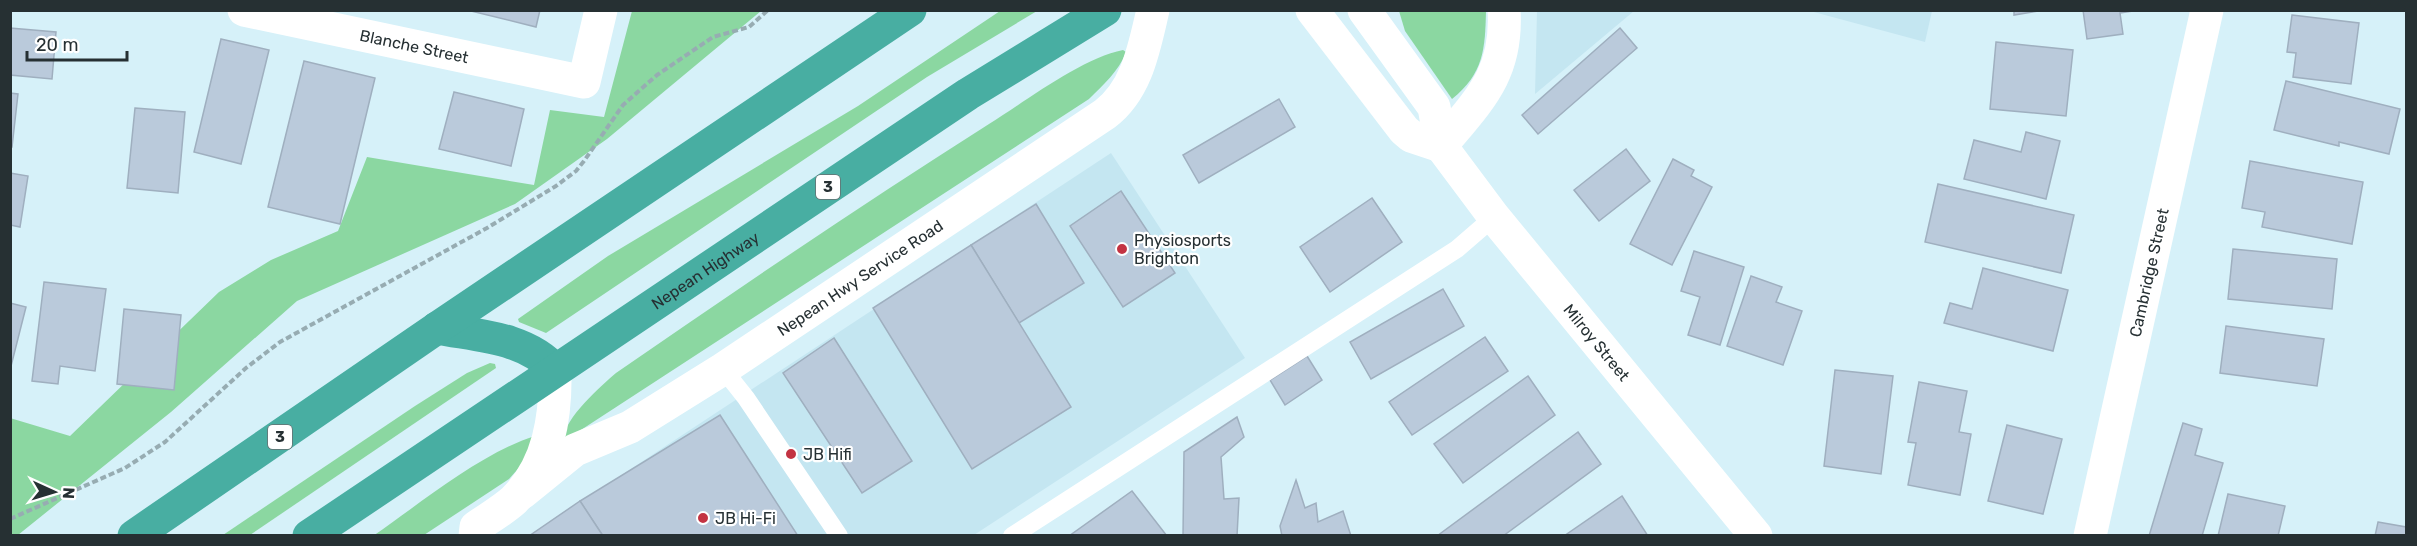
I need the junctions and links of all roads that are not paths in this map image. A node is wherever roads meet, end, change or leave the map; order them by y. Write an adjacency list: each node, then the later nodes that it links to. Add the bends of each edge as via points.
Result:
1 (244, 10): 2 (street, Blanche Street, via 584,82)
2 (600, 10)
3 (1105, 10): 16 (highway, Nepean Highway / 3, via 968,94)
4 (1153, 10): 15 (street, Nepean Hwy Service Road, via 1134,77 1114,107)
5 (1312, 10): 12 (street, via 1404,130)
6 (1364, 10): 11 (street, Milroy Street)
7 (1381, 10): 11 (street)
8 (1504, 10): 12 (street, via 1502,51 1495,74)
9 (2207, 10): 24 (street, Cambridge Street)
10 (907, 12): 14 (highway, 3)
11 (1388, 42): 12 (street, Milroy Street, via 1434,107)
12 (1441, 146): 13 (street, Milroy Street)
13 (1494, 217): 22 (lane, via 1456,249); 23 (street, Milroy Street)
14 (437, 328): 16 (highway, via 528,348); 19 (highway, 3)
15 (723, 369): 17 (street, Nepean Hwy Service Road, via 630,427 575,450); 21 (lane)
16 (555, 370): 17 (street, via 554,416 549,438 534,473); 20 (highway, Nepean Highway / 3)
17 (515, 499): 18 (street)
18 (471, 533)
19 (134, 536)
20 (309, 536)
21 (839, 536)
22 (1012, 536)
23 (1756, 536)
24 (2090, 536)

